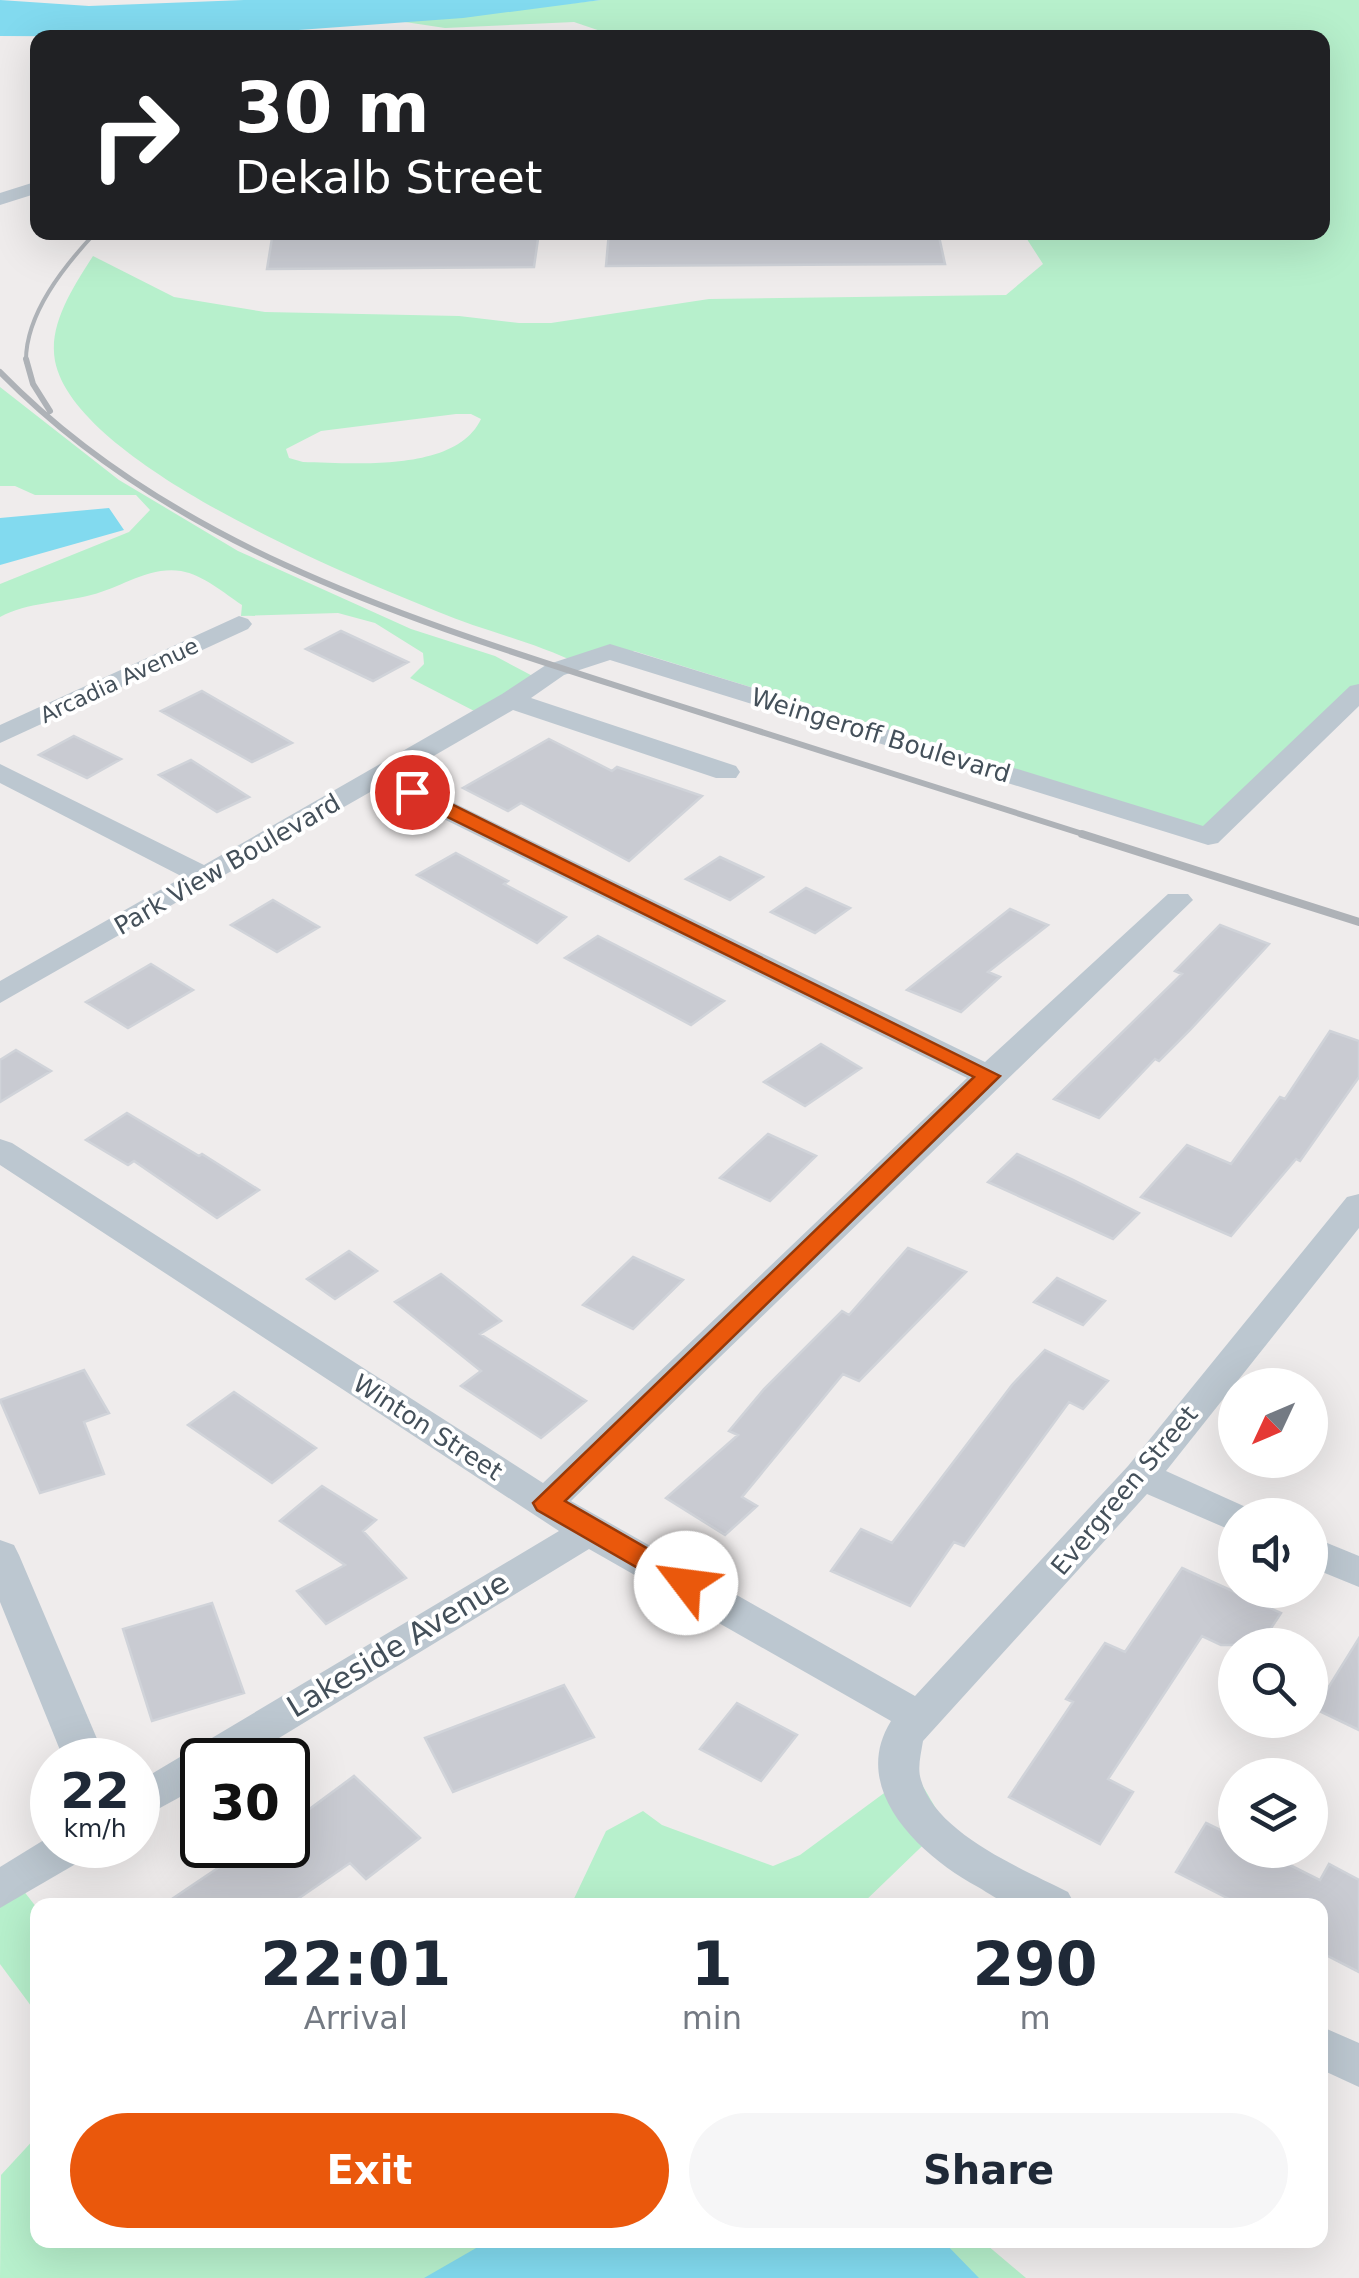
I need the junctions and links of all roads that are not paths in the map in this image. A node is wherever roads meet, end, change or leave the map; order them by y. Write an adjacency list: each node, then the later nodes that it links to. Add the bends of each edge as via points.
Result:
1 (30, 190): 2 (street)
2 (0, 199)
3 (239, 624): 7 (street, Arcadia Avenue)
4 (554, 670): 5 (street, Weingeroff Boulevard, via 610,652 628,656 1208,837); 6 (street, Park View Boulevard)
5 (1359, 692)
6 (512, 700): 9 (street); 10 (street, Park View Boulevard)
7 (0, 736)
8 (0, 772): 11 (street)
9 (726, 772)
10 (378, 776): 11 (street, Park View Boulevard); 14 (street)
11 (205, 877): 13 (street, Park View Boulevard)
12 (1178, 900): 14 (street)
13 (0, 994)
14 (988, 1076): 18 (street)
15 (0, 1150): 18 (street, Winton Street)
16 (1358, 1206): 17 (street, Evergreen Street)
17 (1141, 1476): 19 (street); 24 (street, Evergreen Street)
18 (546, 1503): 20 (street, Winton Street)
19 (1218, 1510)
20 (589, 1531): 24 (street, Winton Street); 26 (street, Lakeside Avenue)
21 (0, 1555): 25 (street)
22 (1328, 1559): 23 (street)
23 (1359, 1572)
24 (918, 1717): 29 (street, via 904,1735 899,1779 926,1828)
25 (77, 1738)
26 (246, 1738)
27 (35, 1868): 28 (street)
28 (0, 1890)
29 (1040, 1898)
30 (1328, 2050): 31 (street)
31 (1359, 2066)

